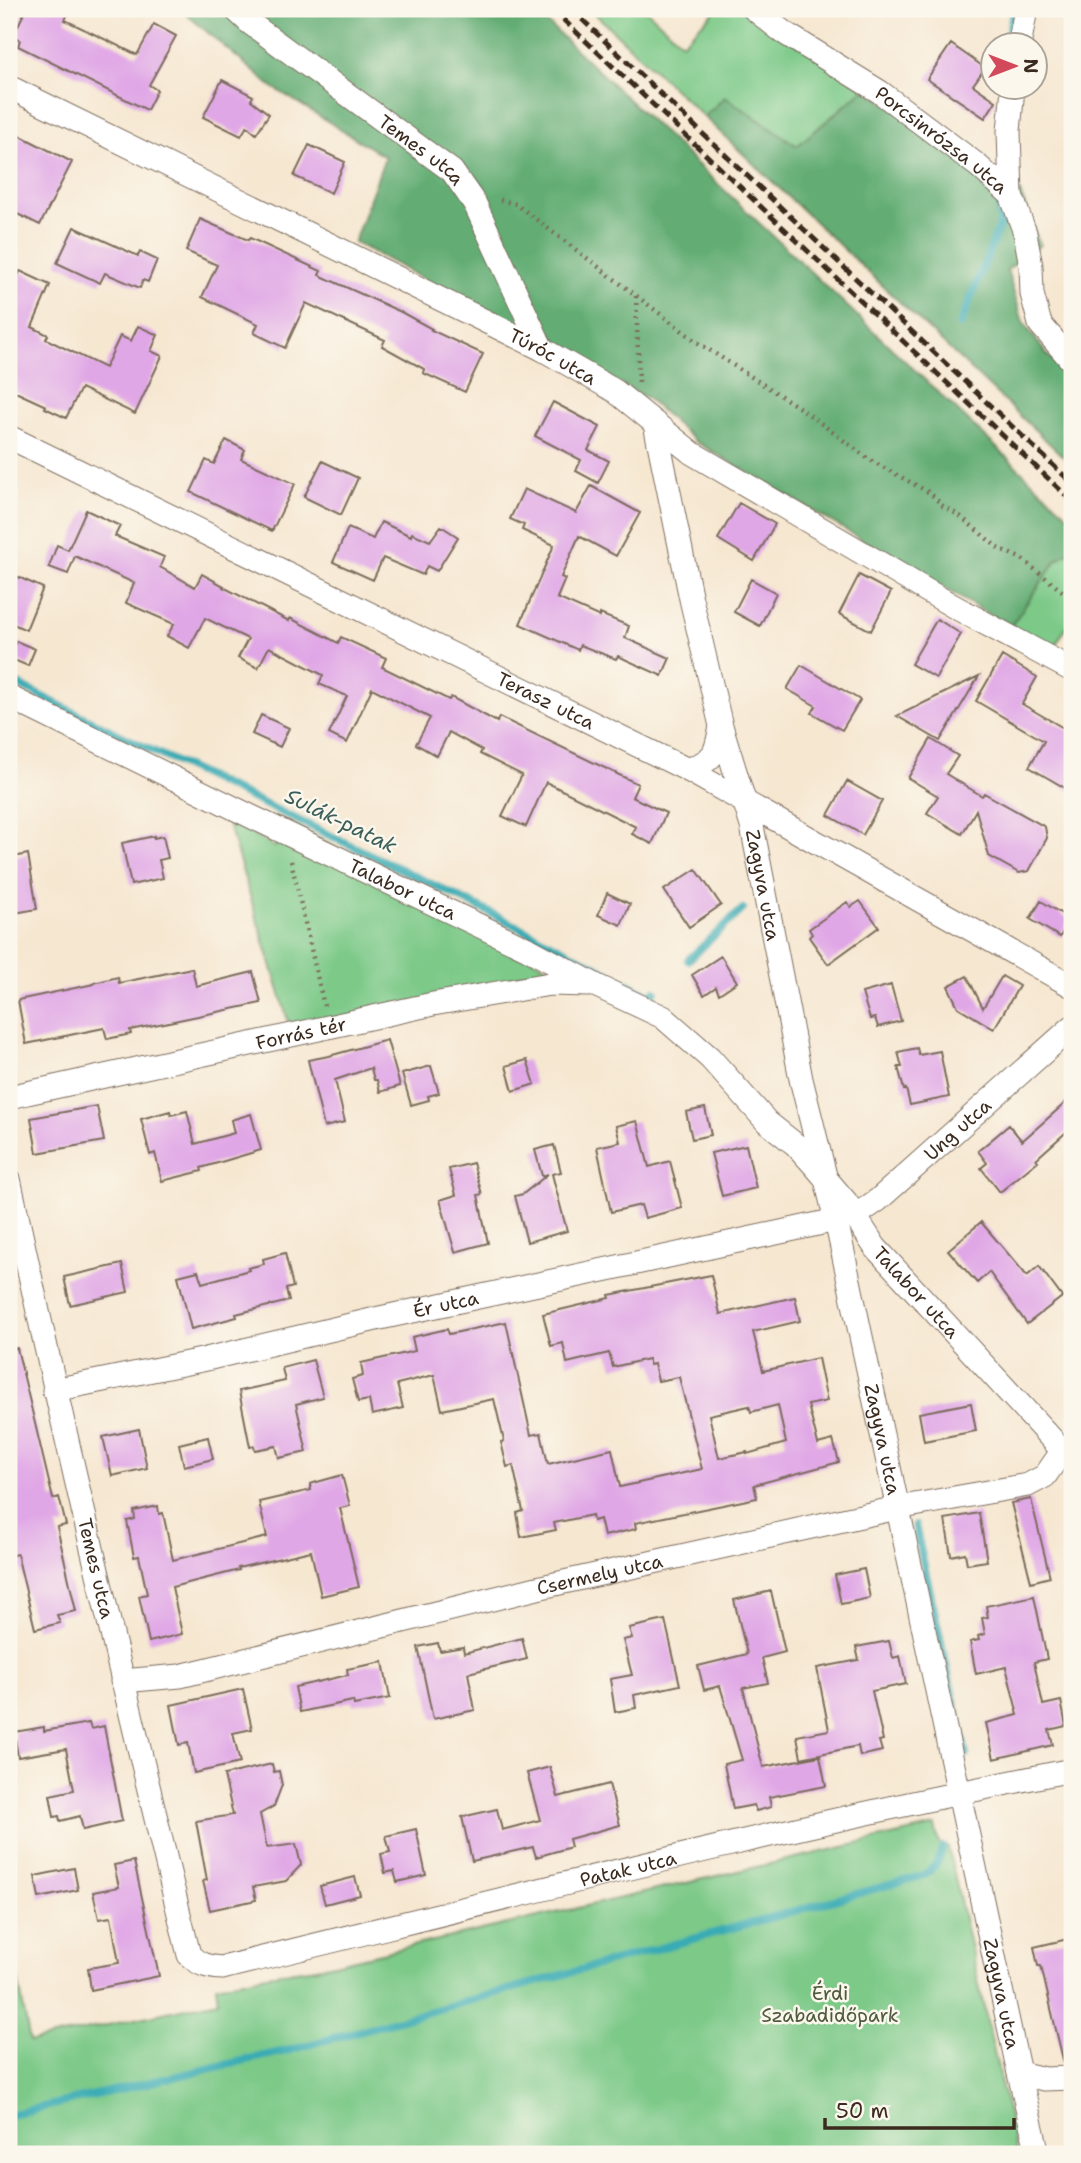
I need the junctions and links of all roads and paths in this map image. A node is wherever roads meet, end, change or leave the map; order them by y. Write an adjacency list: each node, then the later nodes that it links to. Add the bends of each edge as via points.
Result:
1 (235, 9): 8 (street, Temes utca, via 452,171)
2 (754, 9): 7 (street, Porcsinrózsa utca, via 880,92)
3 (1026, 9): 4 (street)
4 (1021, 32)
5 (9, 86): 10 (street, Túróc utca)
6 (1012, 102): 7 (street)
7 (1011, 195): 11 (street, Porcsinrózsa utca, via 1025,233 1040,324)
8 (475, 204): 9 (path, via 493,198 516,204); 10 (street, Temes utca)
9 (636, 295): 12 (path); 14 (path, via 870,460 930,493 998,548 1022,559)
10 (542, 349): 12 (street, Túróc utca, via 615,391)
11 (1072, 361)
12 (648, 417): 15 (street, Túróc utca, via 692,453); 17 (street, Zagyva utca)
13 (9, 437): 18 (street, Terasz utca)
14 (1072, 598)
15 (1072, 670)
16 (9, 697): 20 (street, Talabor utca)
17 (721, 726): 18 (street, via 716,752 707,763); 19 (street, Zagyva utca)
18 (688, 770): 19 (street, Terasz utca)
19 (744, 803): 22 (street, Terasz utca); 26 (street, Zagyva utca, via 758,851)
20 (285, 833): 21 (street, Talabor utca, via 528,948); 23 (path)
21 (597, 986): 23 (street, Forrás tér, via 550,984); 27 (street, Talabor utca, via 663,1017 710,1058)
22 (1072, 986)
23 (328, 1026): 25 (street, Forrás tér)
24 (1072, 1027): 30 (street, Ung utca, via 878,1200)
25 (9, 1097)
26 (807, 1109): 27 (street, via 794,1126); 28 (street, Zagyva utca)
27 (767, 1122): 28 (street, Talabor utca)
28 (825, 1177): 30 (street, Zagyva utca)
29 (9, 1179): 31 (street, Temes utca)
30 (845, 1218): 31 (street, Ér utca); 32 (street, Talabor utca); 33 (street, Zagyva utca)
31 (54, 1390): 34 (street, Temes utca)
32 (1068, 1455): 33 (street, Csermely utca, via 1028,1485)
33 (897, 1508): 34 (street, Csermely utca, via 537,1588 180,1676); 36 (street, Zagyva utca)
34 (122, 1681): 37 (street, Temes utca)
35 (1072, 1770): 36 (street, Patak utca)
36 (960, 1792): 37 (street, Patak utca, via 222,1968 198,1964); 38 (street, Zagyva utca)
37 (189, 1955)
38 (1018, 2073): 39 (street, via 1044,2079); 40 (street, Zagyva utca)
39 (1072, 2078)
40 (1038, 2154)

